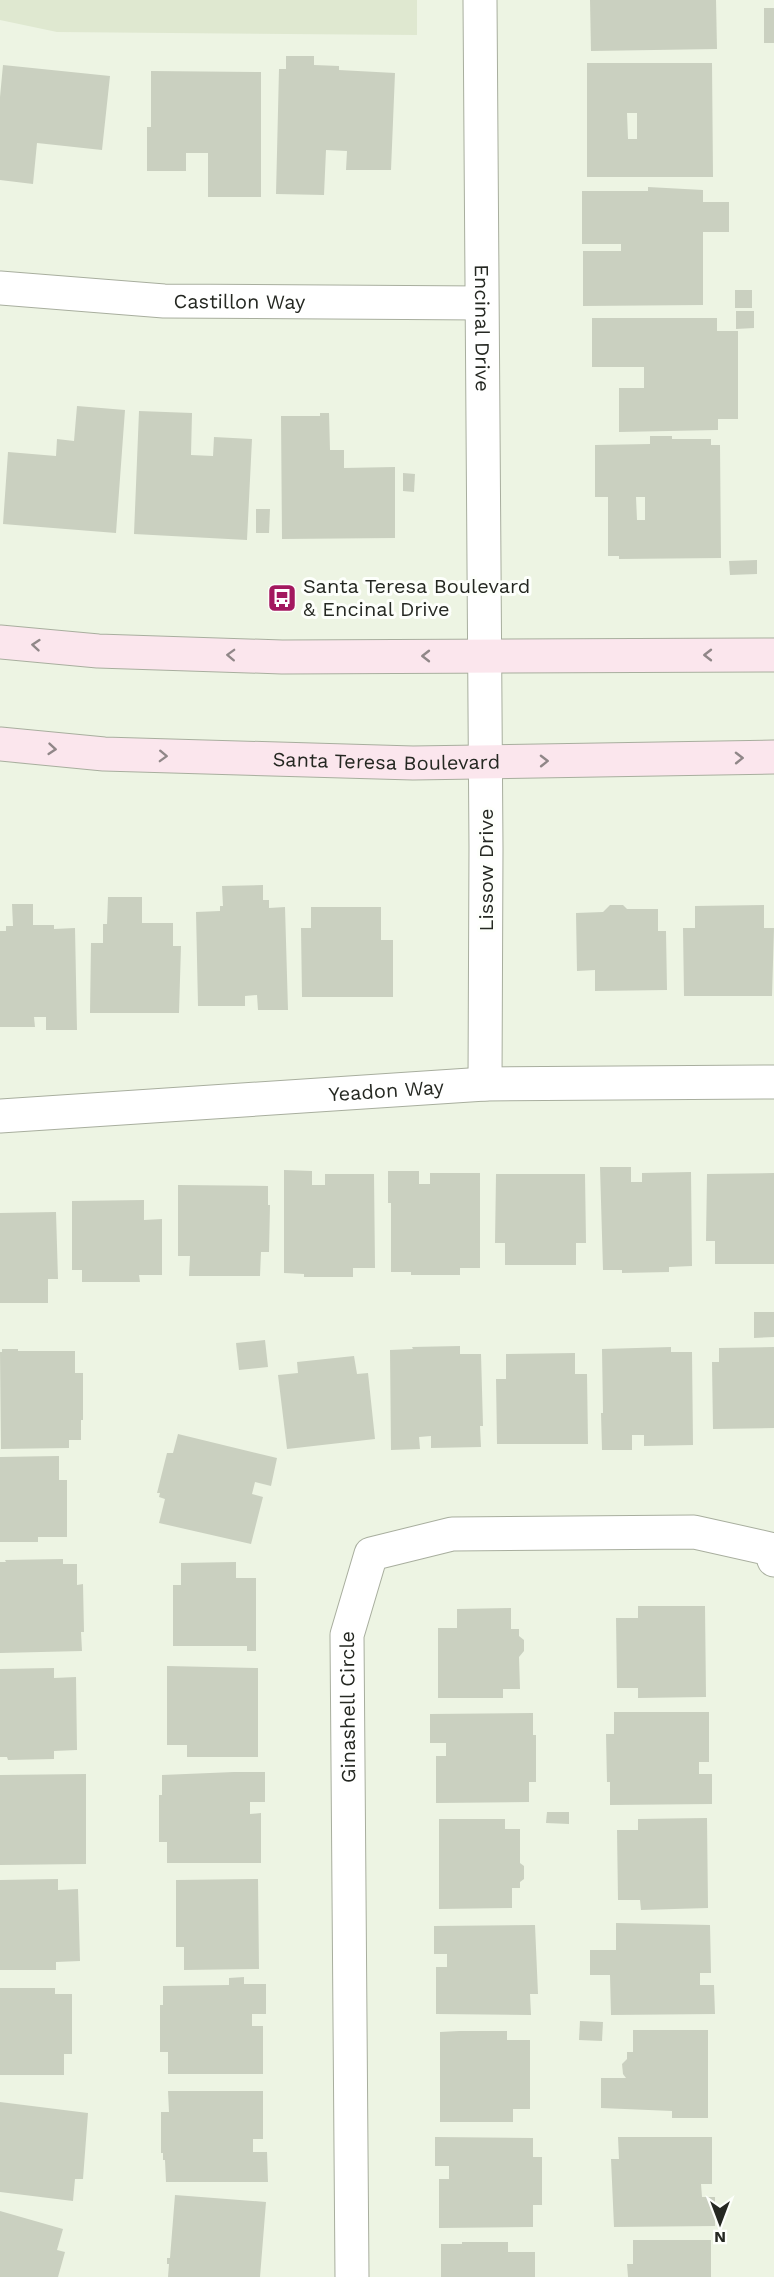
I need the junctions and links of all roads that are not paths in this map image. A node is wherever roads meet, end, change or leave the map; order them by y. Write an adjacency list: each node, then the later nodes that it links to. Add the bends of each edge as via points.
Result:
1 (480, 0): 3 (street, Encinal Drive)
2 (0, 288): 3 (street, Castillon Way, via 164,301)
3 (481, 303): 6 (street, Encinal Drive)
4 (0, 642): 6 (main road, one-way to 4, via 282,657 98,651)
5 (774, 655): 6 (main road, one-way to 6)
6 (484, 656): 9 (street, Lissow Drive)
7 (0, 744): 9 (main road, Santa Teresa Boulevard, one-way to 9, via 104,754)
8 (774, 757): 9 (main road, Santa Teresa Boulevard, one-way to 8)
9 (486, 762): 11 (street, Lissow Drive)
10 (774, 1082): 11 (street, Yeadon Way)
11 (485, 1084): 12 (street, Yeadon Way)
12 (0, 1116)
13 (774, 1560): 14 (street, Ginashell Circle, via 770,1549 694,1532 452,1534 371,1554 347,1635)
14 (352, 2277)

